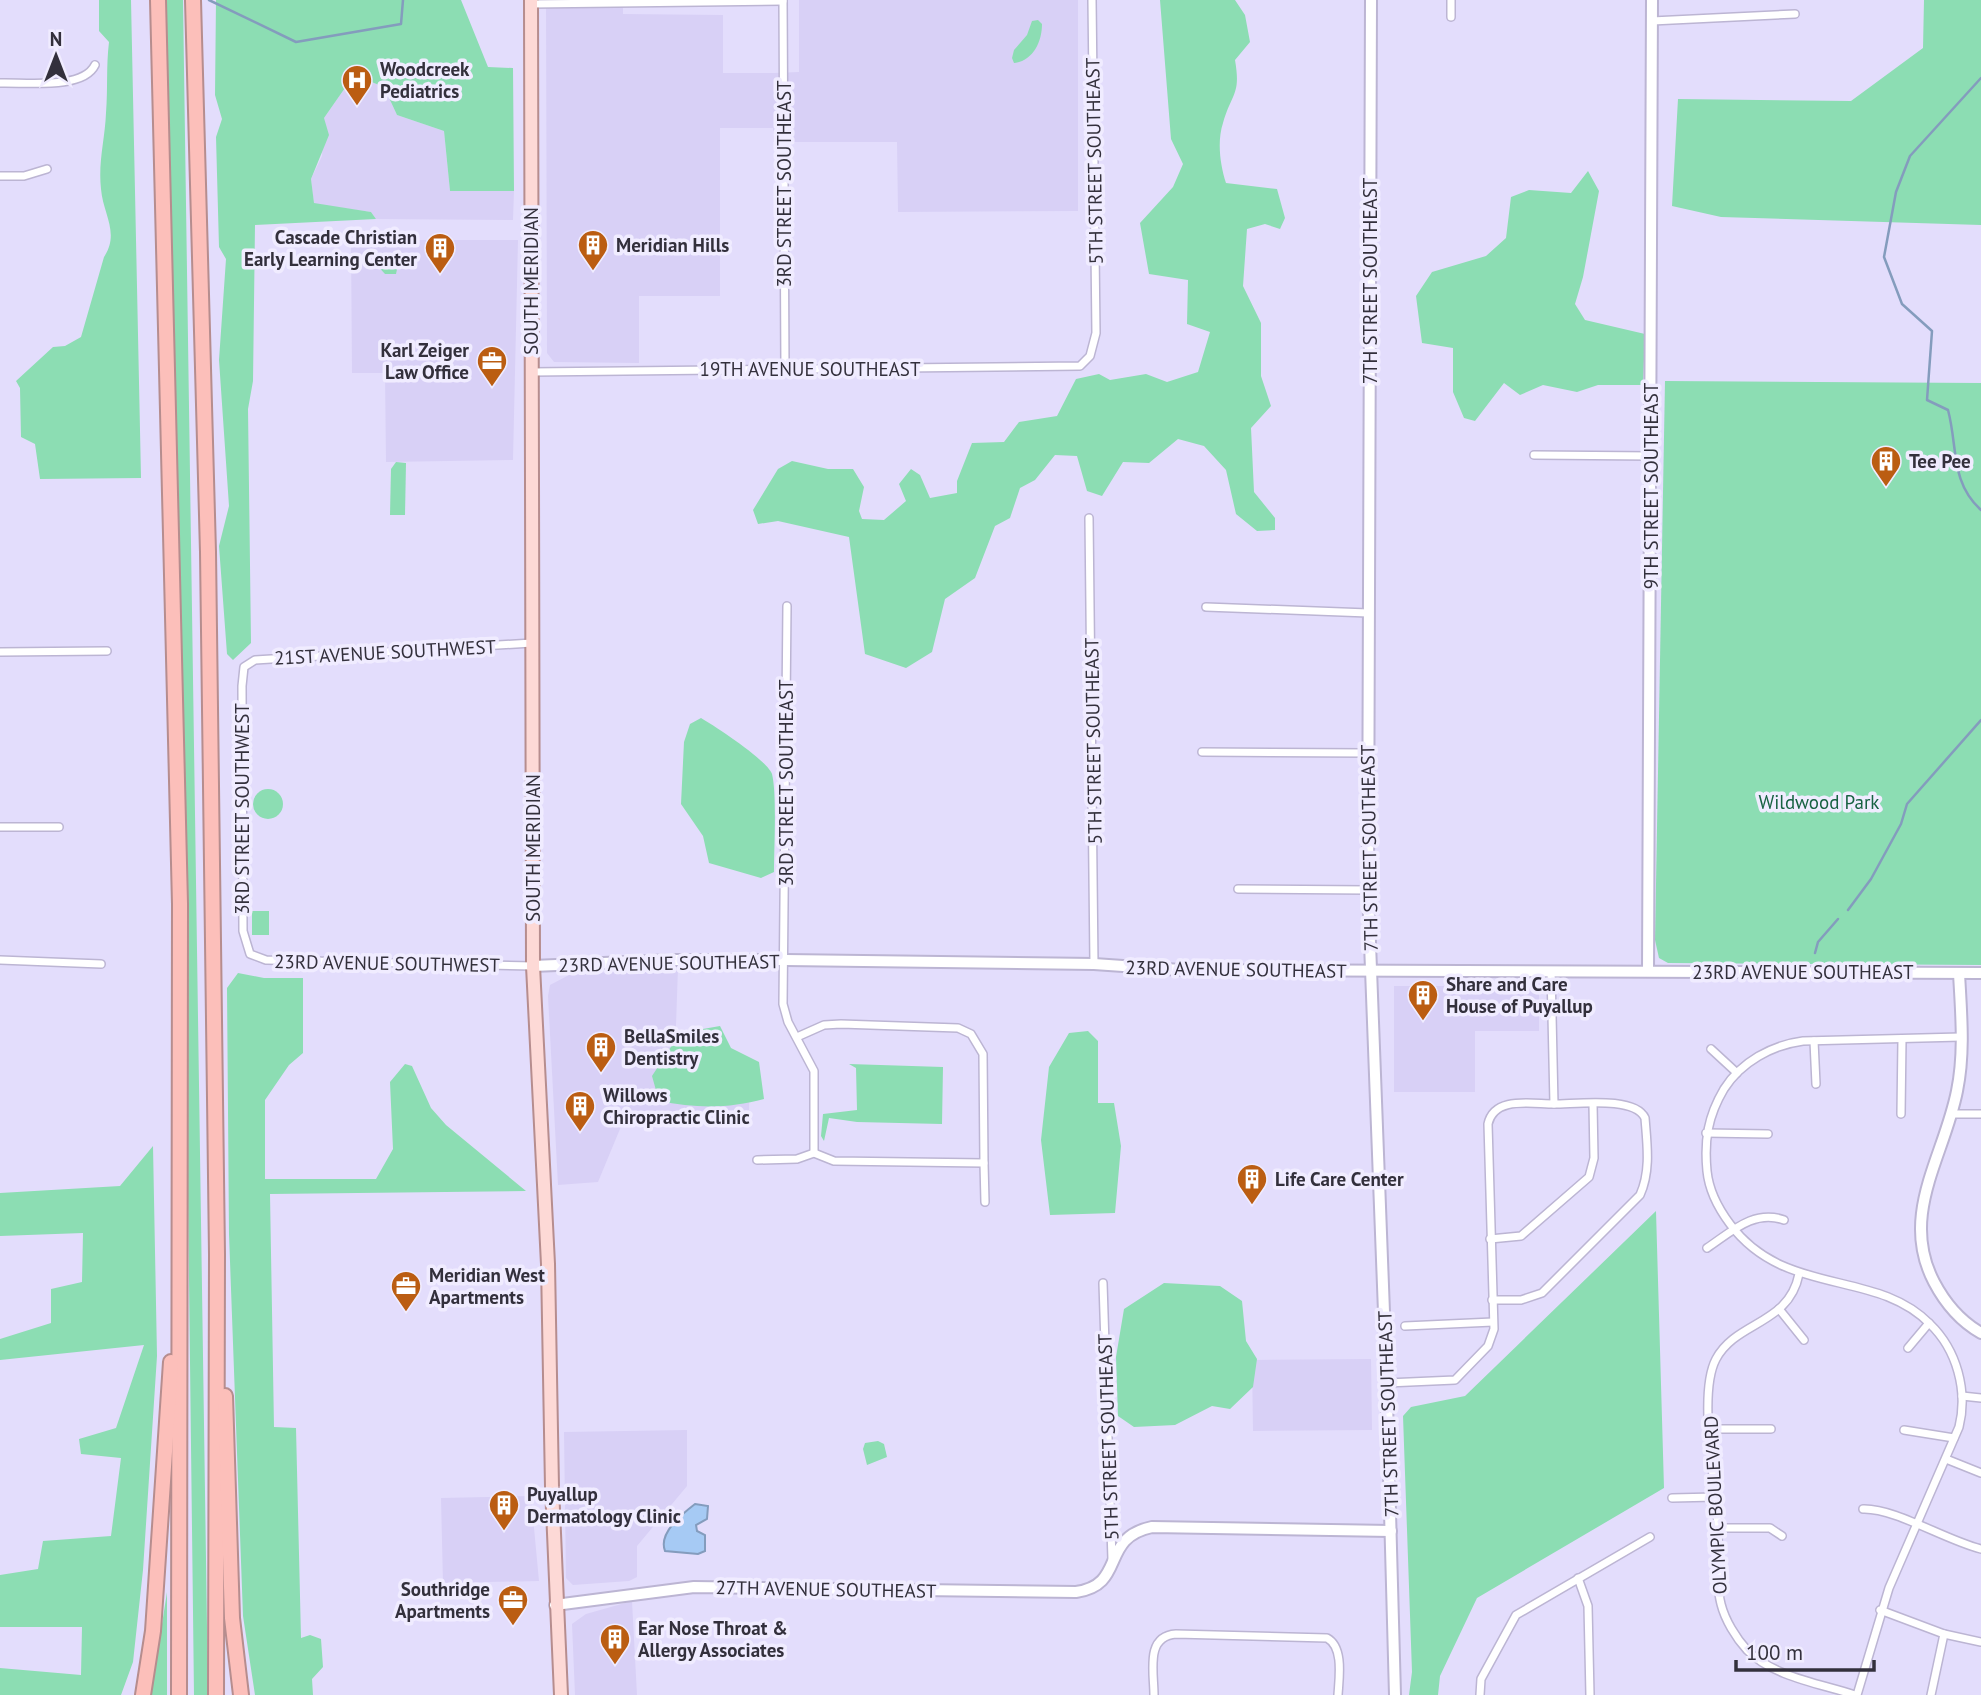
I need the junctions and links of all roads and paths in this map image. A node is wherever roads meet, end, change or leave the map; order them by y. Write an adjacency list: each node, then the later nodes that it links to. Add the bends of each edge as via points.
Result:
1 (157, 0): 69 (highway, via 180,904)
2 (193, 0): 68 (highway, via 208,552)
3 (783, 0): 8 (street); 17 (street, 3RD STREET SOUTHEAST)
4 (1092, 0): 16 (street, 5TH STREET SOUTHEAST, via 1096,323 1095,342)
5 (1371, 0): 24 (street, 7TH STREET SOUTHEAST)
6 (1451, 0): 10 (street)
7 (1652, 0): 11 (street, 9TH STREET SOUTHEAST)
8 (531, 2): 18 (main road, SOUTH MERIDIAN)
9 (1795, 15): 11 (street)
10 (1451, 17)
11 (1652, 21): 20 (street, 9TH STREET SOUTHEAST)
12 (95, 65): 13 (street, via 92,73 79,80)
13 (0, 83)
14 (47, 169): 15 (street, via 24,176)
15 (0, 176)
16 (1086, 361): 17 (street, 19TH AVENUE SOUTHEAST, via 1059,368)
17 (785, 368): 18 (street, 19TH AVENUE SOUTHEAST)
18 (532, 372): 25 (main road, SOUTH MERIDIAN)
19 (1534, 455): 20 (street)
20 (1652, 456): 43 (street, 9TH STREET SOUTHEAST)
21 (1089, 518): 39 (street, 5TH STREET SOUTHEAST)
22 (787, 606): 37 (street, 3RD STREET SOUTHEAST)
23 (1206, 607): 24 (street)
24 (1368, 613): 30 (street, 7TH STREET SOUTHEAST)
25 (532, 643): 28 (street, 21ST AVENUE SOUTHWEST, via 263,659 248,663); 40 (main road, SOUTH MERIDIAN)
26 (107, 651): 27 (street)
27 (0, 652)
28 (243, 671): 35 (street, 3RD STREET SOUTHWEST)
29 (1202, 752): 30 (street)
30 (1367, 752): 34 (street, 7TH STREET SOUTHEAST)
31 (0, 827): 32 (street)
32 (59, 827)
33 (1238, 889): 34 (street)
34 (1368, 890): 41 (street, 7TH STREET SOUTHEAST)
35 (246, 947): 40 (street, 23RD AVENUE SOUTHWEST, via 253,956 266,960)
36 (0, 960): 38 (street)
37 (786, 960): 39 (street, 23RD AVENUE SOUTHEAST); 40 (street, 23RD AVENUE SOUTHEAST); 46 (street, 3RD STREET SOUTHEAST, via 784,1013)
38 (101, 964)
39 (1094, 964): 41 (street, 23RD AVENUE SOUTHEAST, via 1181,970)
40 (533, 966): 101 (main road, SOUTH MERIDIAN, via 548,1264)
41 (1371, 971): 42 (street, 23RD AVENUE SOUTHEAST); 80 (street, 7TH STREET SOUTHEAST)
42 (1551, 971): 43 (street, 23RD AVENUE SOUTHEAST); 53 (street)
43 (1648, 971): 44 (street, 23RD AVENUE SOUTHEAST)
44 (1959, 973): 45 (street, 23RD AVENUE SOUTHEAST); 47 (street)
45 (1981, 973)
46 (797, 1037): 60 (street, 3RD STREET SOUTHEAST, via 814,1071); 62 (street, via 824,1025 841,1024 958,1028 971,1034 983,1054)
47 (1961, 1037): 48 (street); 56 (street)
48 (1902, 1039): 49 (street); 55 (street)
49 (1814, 1041): 51 (street, via 1770,1050); 52 (street)
50 (1712, 1049): 51 (street)
51 (1737, 1073): 58 (street, via 1713,1107)
52 (1815, 1084)
53 (1554, 1104): 54 (street); 66 (street, via 1499,1106 1490,1113)
54 (1593, 1104): 66 (street, via 1594,1158 1589,1177 1521,1236); 72 (street, via 1629,1104 1642,1111 1648,1170 1640,1195 1542,1293 1521,1300)
55 (1901, 1114)
56 (1951, 1114): 57 (street); 77 (street, via 1922,1201 1921,1240 1942,1297)
57 (1981, 1114)
58 (1706, 1133): 59 (street); 65 (street, via 1710,1188)
59 (1768, 1134)
60 (814, 1153): 61 (street, via 797,1159); 62 (street, via 834,1161)
61 (757, 1160)
62 (984, 1163): 63 (street)
63 (985, 1202)
64 (1784, 1220): 65 (street, via 1759,1216)
65 (1734, 1230): 67 (street); 70 (street, via 1758,1255)
66 (1490, 1239): 72 (street)
67 (1707, 1248)
68 (217, 1254): 107 (highway); 108 (highway, via 232,1618)
69 (180, 1256): 105 (highway, via 153,1631); 106 (highway)
70 (1799, 1274): 73 (street, OLYMPIC BOULEVARD, via 1793,1294); 75 (street, via 1889,1298)
71 (1102, 1283): 98 (street, 5TH STREET SOUTHEAST)
72 (1492, 1300): 74 (street)
73 (1779, 1309): 78 (street); 83 (street, OLYMPIC BOULEVARD, via 1730,1343 1716,1359 1709,1392)
74 (1493, 1322): 76 (street); 80 (street, via 1488,1346 1455,1380)
75 (1929, 1323): 79 (street); 81 (street, via 1952,1356)
76 (1405, 1326)
77 (1981, 1333)
78 (1804, 1340)
79 (1908, 1349)
80 (1387, 1383): 94 (street, 7TH STREET SOUTHEAST)
81 (1962, 1396): 82 (street); 86 (street)
82 (1981, 1398)
83 (1710, 1429): 84 (street); 89 (street, OLYMPIC BOULEVARD)
84 (1771, 1429)
85 (1904, 1430): 86 (street)
86 (1954, 1438): 87 (street)
87 (1945, 1459): 88 (street); 92 (street)
88 (1981, 1474)
89 (1715, 1497): 90 (street); 93 (street, OLYMPIC BOULEVARD)
90 (1671, 1498)
91 (1863, 1508): 92 (street)
92 (1917, 1526): 97 (street); 102 (street)
93 (1718, 1528): 95 (street, via 1770,1528); 115 (street, OLYMPIC BOULEVARD, via 1721,1604 1747,1650 1786,1672)
94 (1391, 1531): 98 (street, via 1152,1527 1130,1535); 112 (street, 7TH STREET SOUTHEAST)
95 (1782, 1536)
96 (1650, 1537): 99 (street)
97 (1981, 1549)
98 (1112, 1561): 100 (street, 5TH STREET SOUTHEAST, via 1110,1572)
99 (1578, 1578): 113 (street, via 1511,1620 1481,1679); 114 (street, via 1588,1606)
100 (1097, 1587): 101 (street, 27TH AVENUE SOUTHEAST, via 1076,1592 694,1587)
101 (555, 1605): 109 (main road, SOUTH MERIDIAN)
102 (1880, 1610): 103 (street); 115 (street)
103 (1944, 1634): 104 (street); 116 (street)
104 (1981, 1642)
105 (143, 1695)
106 (179, 1695)
107 (216, 1695)
108 (241, 1695)
109 (561, 1695)
110 (1154, 1695): 111 (street, via 1157,1642 1176,1634 1333,1641 1338,1651)
111 (1338, 1695)
112 (1395, 1695)
113 (1480, 1695)
114 (1590, 1695)
115 (1856, 1695)
116 (1931, 1695)

